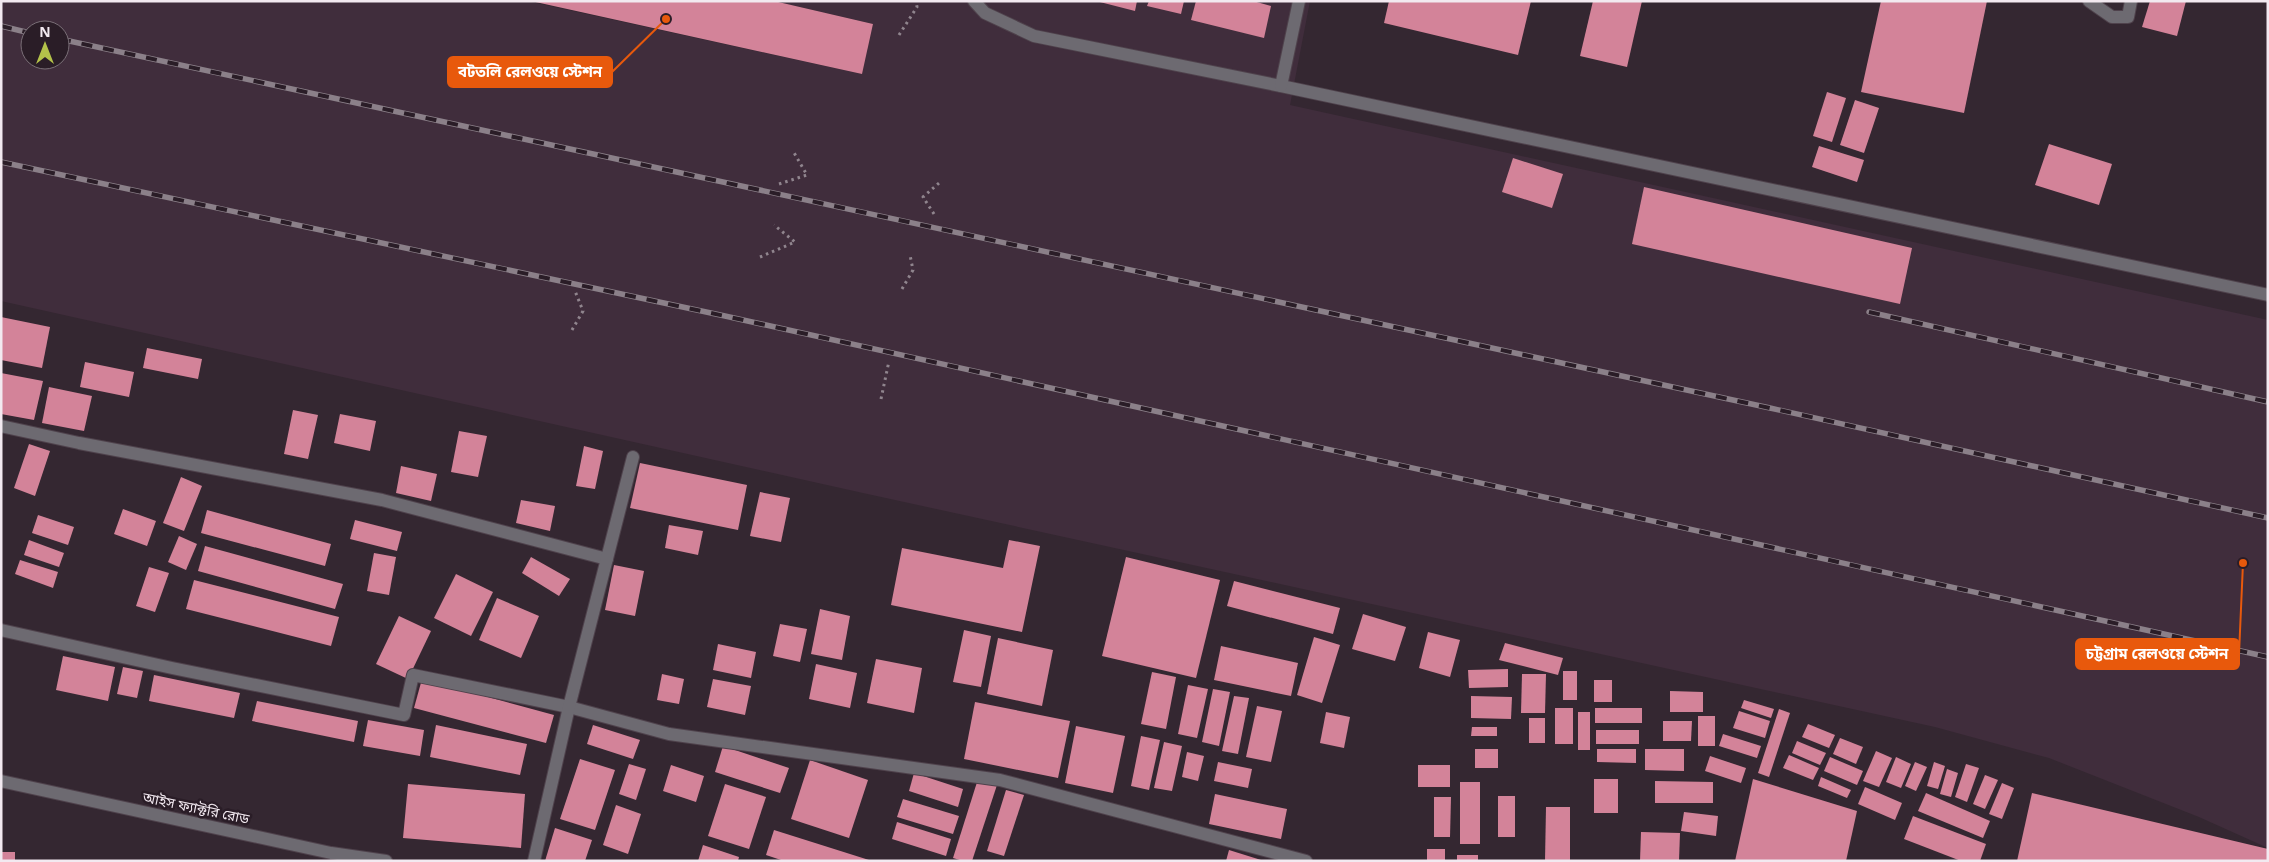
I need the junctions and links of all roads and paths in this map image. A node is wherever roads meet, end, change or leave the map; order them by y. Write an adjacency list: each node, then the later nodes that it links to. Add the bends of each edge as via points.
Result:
1 (916, 1): 6 (path, via 917,7)
2 (974, 1): 7 (street, via 984,13 1034,36)
3 (1299, 1): 7 (street)
4 (2088, 1): 5 (street, via 2112,17 2128,17)
5 (2131, 1)
6 (899, 35)
7 (1281, 86): 17 (street)
8 (793, 151): 10 (path, via 808,175)
9 (939, 183): 11 (path, via 923,196)
10 (779, 184)
11 (934, 214)
12 (774, 224): 14 (path, via 795,242)
13 (910, 255): 15 (path, via 913,270)
14 (760, 257)
15 (902, 289)
16 (575, 292): 18 (path, via 584,311)
17 (2268, 295)
18 (572, 330)
19 (889, 361): 20 (path)
20 (882, 399)
21 (1, 426): 23 (street, via 382,500)
22 (633, 457): 23 (street)
23 (607, 559): 25 (street)
24 (1, 630): 25 (street, via 404,715 412,675)
25 (569, 707): 28 (street); 29 (street, via 669,734 1000,780)
26 (1, 781): 27 (street, আইস ফ্যাক্টরি রোড, via 331,853)
27 (386, 861)
28 (534, 861)
29 (1306, 861)

